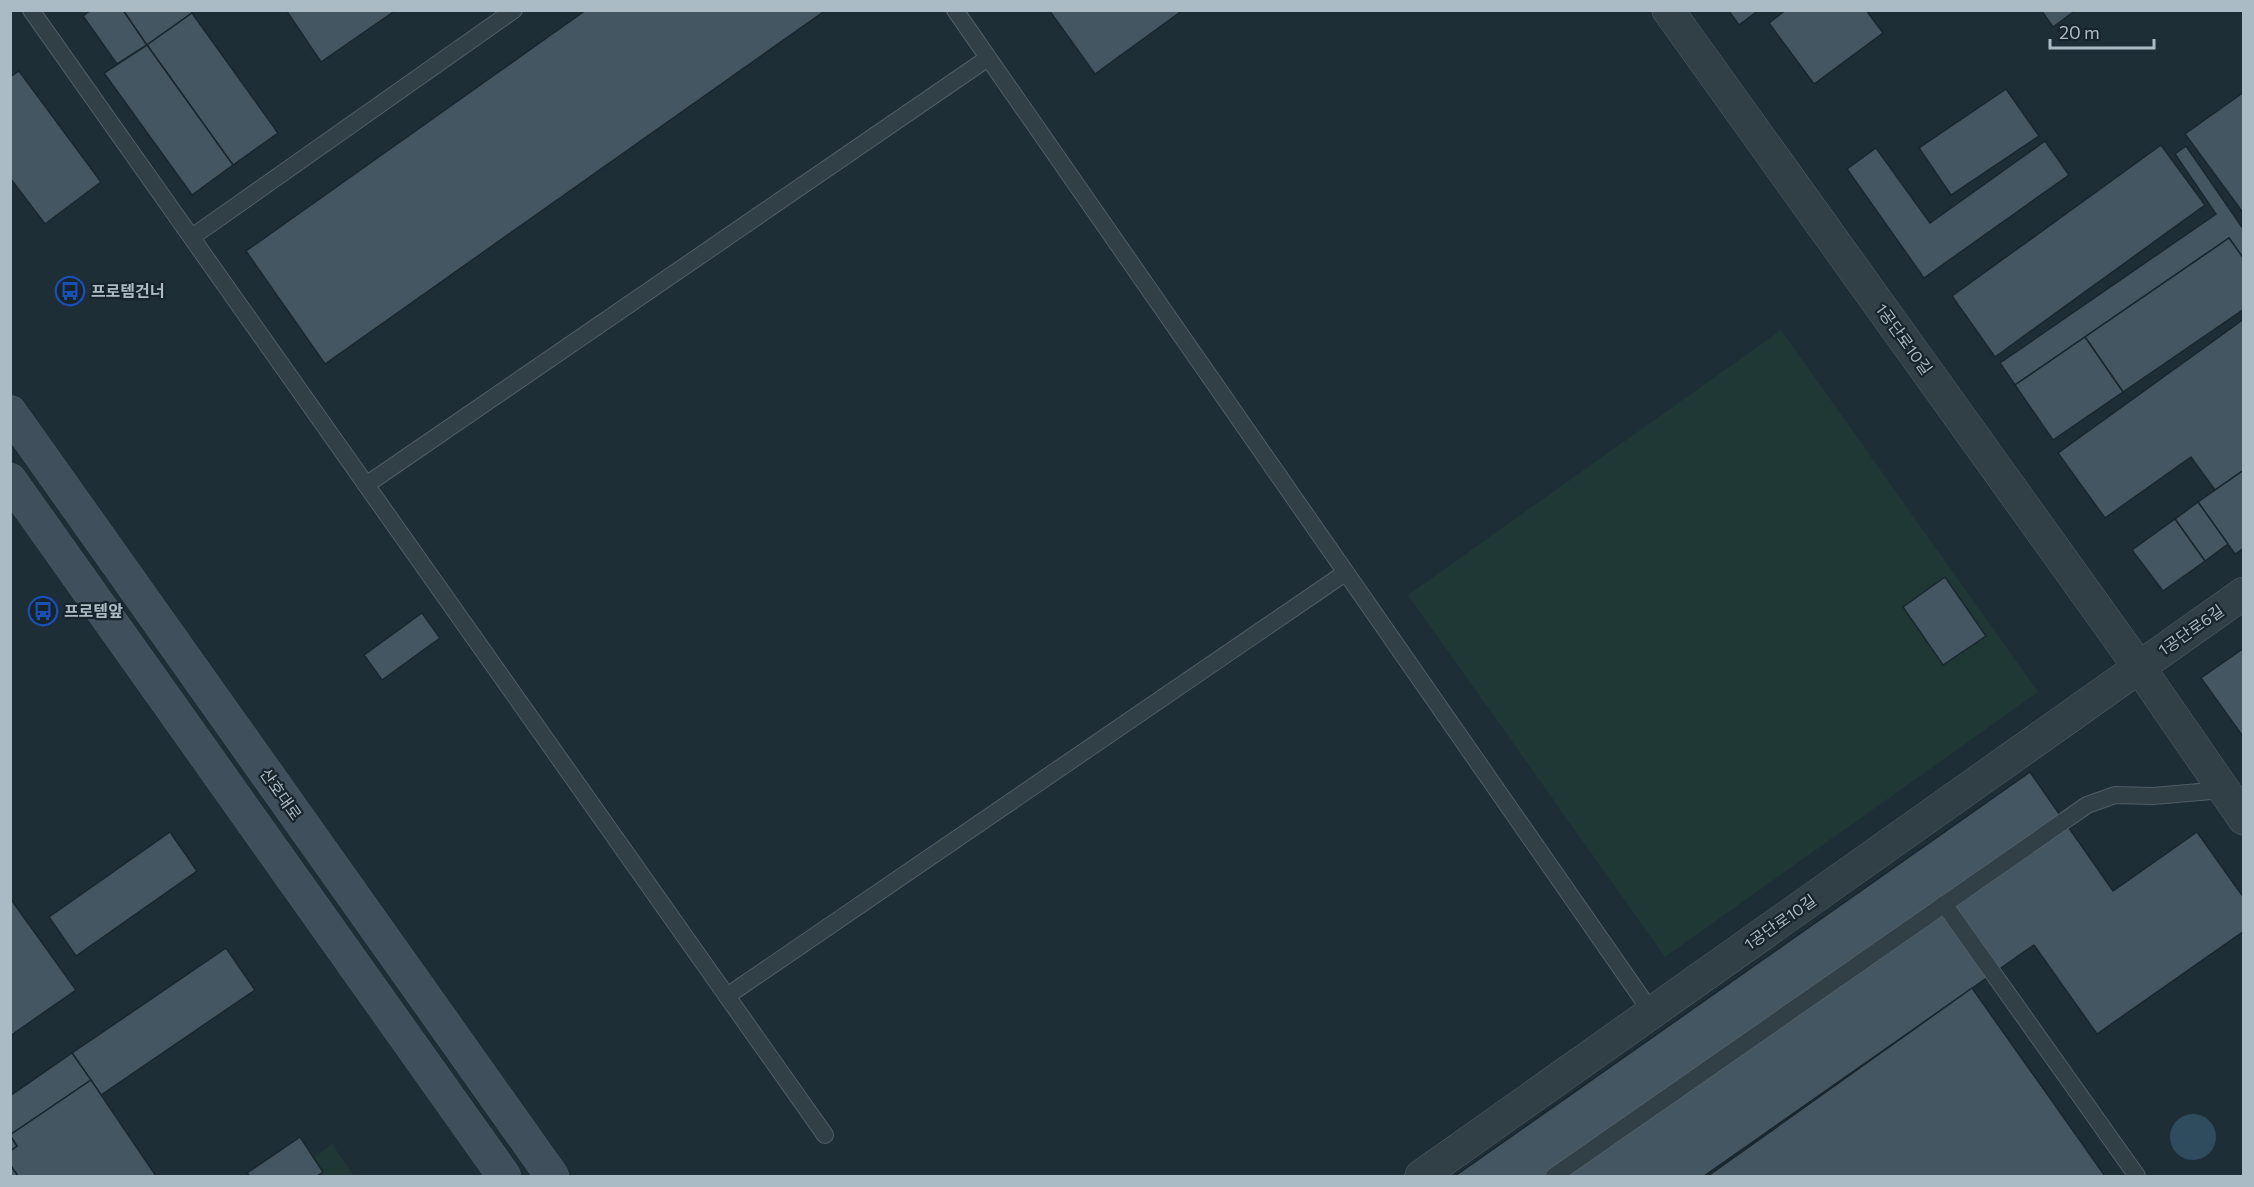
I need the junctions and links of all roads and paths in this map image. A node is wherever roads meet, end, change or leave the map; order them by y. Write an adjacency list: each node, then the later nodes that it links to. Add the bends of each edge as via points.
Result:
1 (31, 10): 6 (lane)
2 (514, 10): 6 (lane)
3 (955, 10): 5 (lane)
4 (1668, 10): 12 (street, 1공단로10길)
5 (988, 58): 9 (lane); 10 (lane)
6 (192, 237): 9 (lane)
7 (10, 412): 20 (main road, 산호대로)
8 (10, 480): 19 (main road)
9 (366, 485): 16 (lane)
10 (1345, 573): 16 (lane); 17 (lane)
11 (2244, 593): 12 (street, 1공단로6길)
12 (2139, 667): 13 (street, 1공단로10길); 17 (street, 1공단로10길)
13 (2223, 790): 14 (street, 1공단로10길); 15 (lane, via 2115,795 2087,805)
14 (2244, 819)
15 (1944, 904): 22 (lane); 23 (lane)
16 (727, 996): 18 (lane)
17 (1652, 1013): 21 (street, 1공단로10길)
18 (825, 1135)
19 (504, 1176)
20 (552, 1176)
21 (1421, 1176)
22 (1554, 1176)
23 (2137, 1176)

